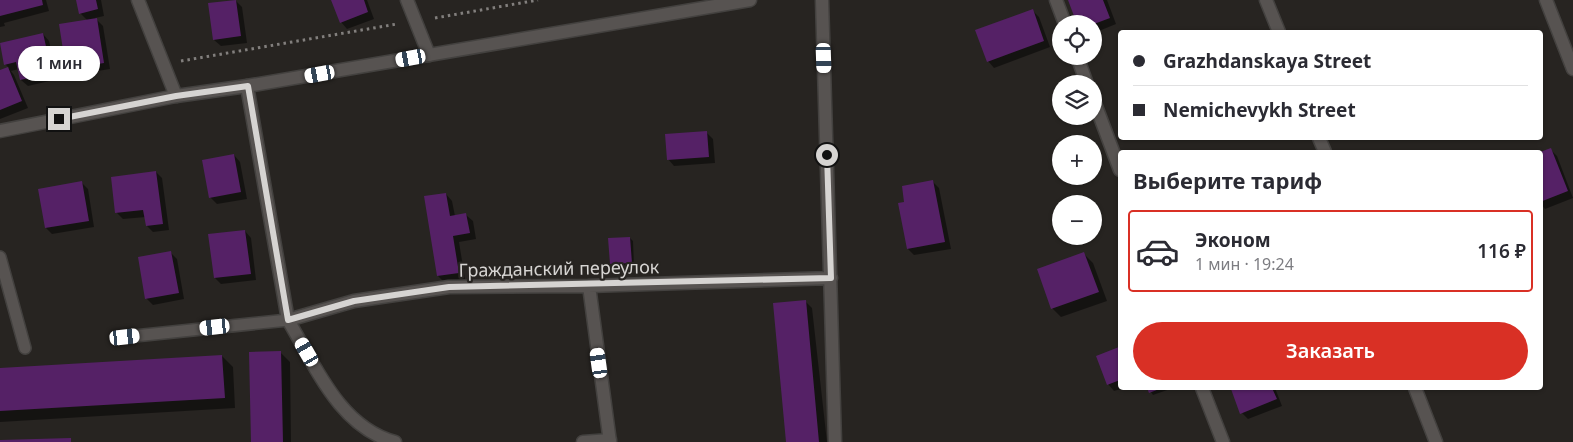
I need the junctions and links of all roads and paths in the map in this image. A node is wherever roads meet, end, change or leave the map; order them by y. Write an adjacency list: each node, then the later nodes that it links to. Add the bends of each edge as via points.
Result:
1 (138, 0): 13 (street)
2 (407, 0): 10 (street)
3 (538, 0): 10 (path)
4 (750, 0): 12 (street)
5 (822, 0): 21 (street)
6 (1056, 0): 9 (street)
7 (1266, 0): 11 (street)
8 (1546, 0): 14 (street)
9 (1062, 15)
10 (415, 21): 12 (street); 13 (path)
11 (1278, 30)
12 (429, 55): 15 (street)
13 (164, 64): 16 (street)
14 (1573, 69)
15 (248, 86): 16 (street); 23 (street)
16 (176, 96): 18 (street)
17 (1102, 122): 19 (street)
18 (0, 131)
19 (1118, 165)
20 (0, 257): 25 (lane)
21 (831, 278): 22 (street, Гражданский переулок); 31 (street)
22 (589, 286): 23 (street, Гражданский переулок, via 449,287 354,301); 28 (street)
23 (288, 320): 24 (lane); 29 (street, via 336,402 359,424 383,439)
24 (125, 337)
25 (26, 348)
26 (1203, 390): 32 (street)
27 (1416, 390): 33 (street)
28 (610, 441): 30 (street)
29 (395, 442)
30 (583, 442)
31 (835, 442)
32 (1223, 442)
33 (1436, 442)

